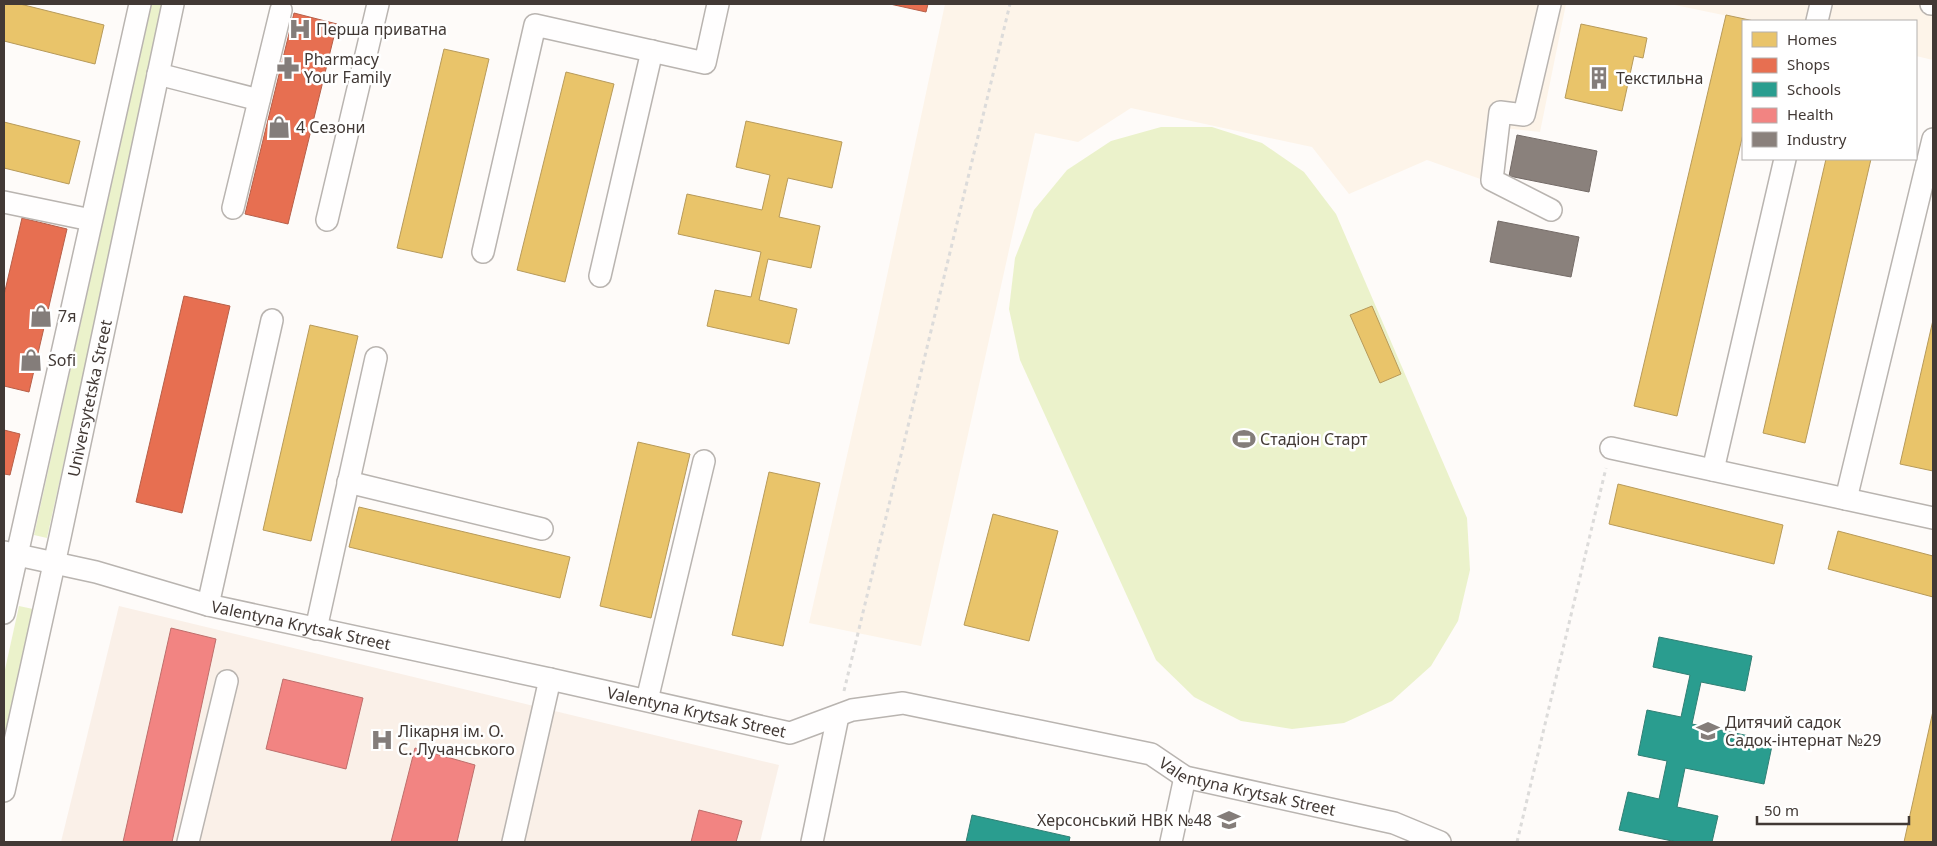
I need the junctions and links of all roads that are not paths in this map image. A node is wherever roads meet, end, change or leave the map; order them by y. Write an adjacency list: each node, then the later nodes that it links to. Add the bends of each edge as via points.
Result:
1 (140, 4): 17 (street)
2 (173, 4): 10 (street, Universytetska Street)
3 (378, 4): 18 (street)
4 (718, 4): 9 (street, via 705,63)
5 (1550, 4): 16 (street, via 1524,115 1500,112 1492,180)
6 (1821, 4): 8 (street)
7 (281, 10): 11 (street)
8 (1817, 20)
9 (652, 51): 19 (street, via 534,25); 20 (street)
10 (158, 74): 11 (street); 31 (street, Universytetska Street)
11 (259, 100): 15 (street)
12 (1933, 139): 27 (street)
13 (1785, 160): 25 (street)
14 (4, 202): 17 (street)
15 (233, 208)
16 (1551, 210)
17 (91, 220): 30 (street)
18 (327, 220)
19 (483, 252)
20 (600, 276)
21 (272, 320): 32 (street)
22 (376, 358): 26 (street)
23 (1611, 448): 25 (street)
24 (704, 461): 37 (street)
25 (1713, 470): 27 (street)
26 (348, 482): 29 (street); 34 (street)
27 (1846, 499): 28 (street)
28 (1933, 518)
29 (542, 530)
30 (11, 554): 31 (street, Valentyna Krytsak Street); 33 (street)
31 (54, 564): 32 (street, Valentyna Krytsak Street, via 96,572); 40 (street, Universytetska Street)
32 (208, 605): 34 (street, Valentyna Krytsak Street)
33 (4, 613)
34 (316, 629): 35 (street, Valentyna Krytsak Street)
35 (550, 679): 37 (street, Valentyna Krytsak Street); 43 (street)
36 (227, 681): 42 (street)
37 (647, 700): 38 (street, Valentyna Krytsak Street, via 790,734)
38 (838, 716): 39 (street, Valentyna Krytsak Street, via 852,710 903,703 1151,754); 41 (street)
39 (1185, 777): 44 (street); 45 (street, Valentyna Krytsak Street, via 1394,823)
40 (4, 791)
41 (812, 840)
42 (188, 842)
43 (512, 842)
44 (1172, 842)
45 (1440, 842)

